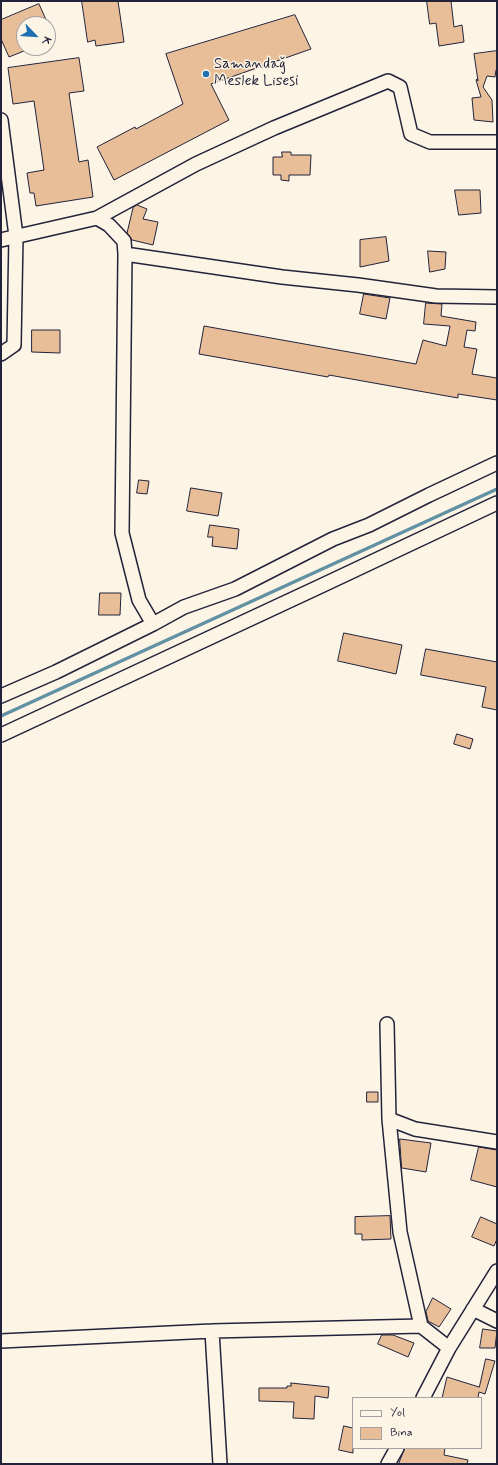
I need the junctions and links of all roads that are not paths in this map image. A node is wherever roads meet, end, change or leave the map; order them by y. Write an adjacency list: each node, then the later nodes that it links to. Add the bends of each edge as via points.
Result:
1 (1, 120): 4 (street)
2 (497, 142): 3 (street, via 430,142 411,134 400,88 388,81 274,128 203,161)
3 (97, 218): 4 (street); 6 (street, via 109,225 124,241)
4 (16, 236): 5 (street); 8 (street, via 14,345)
5 (1, 240)
6 (125, 254): 7 (street, via 436,296); 11 (street, via 122,533 139,600)
7 (497, 297)
8 (1, 354)
9 (497, 463): 11 (street, via 369,526 333,539 235,589 184,607)
10 (497, 503): 13 (street)
11 (153, 624): 12 (street)
12 (1, 696)
13 (1, 735)
14 (387, 1024): 15 (street)
15 (389, 1119): 16 (street, via 415,1129); 20 (street, via 400,1232)
16 (497, 1142)
17 (497, 1271): 18 (street)
18 (473, 1309): 19 (street); 23 (street)
19 (497, 1321)
20 (421, 1326): 21 (street); 23 (street)
21 (212, 1331): 22 (street); 26 (street)
22 (1, 1341)
23 (449, 1348): 24 (street)
24 (424, 1397)
25 (396, 1449): 27 (street)
26 (220, 1464)
27 (388, 1464)

